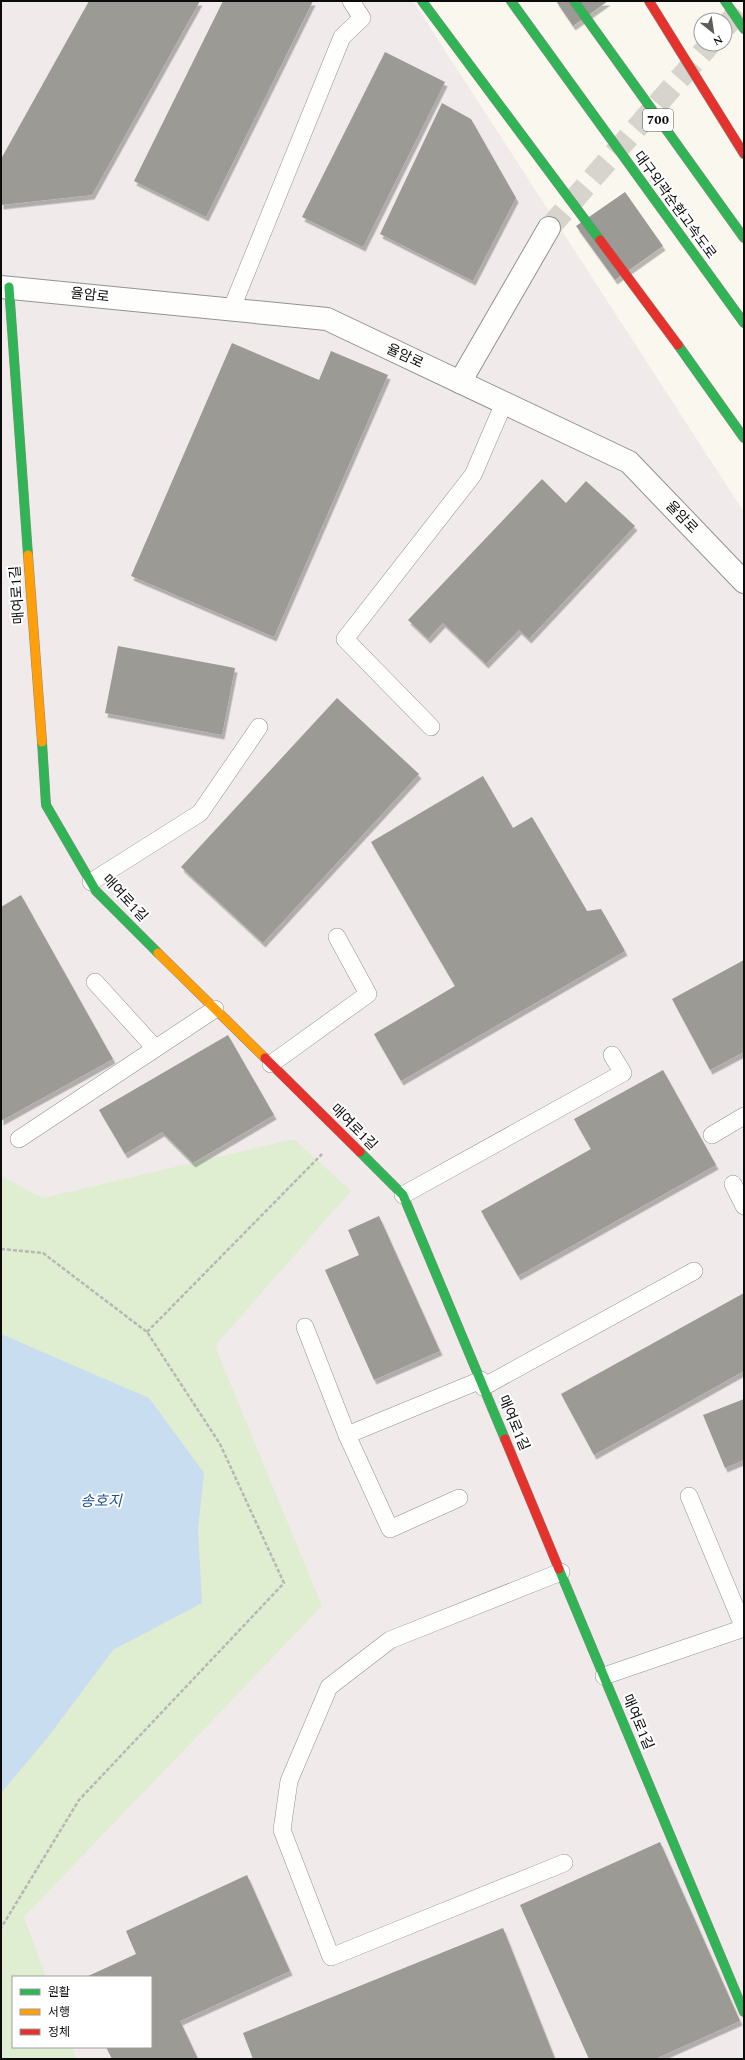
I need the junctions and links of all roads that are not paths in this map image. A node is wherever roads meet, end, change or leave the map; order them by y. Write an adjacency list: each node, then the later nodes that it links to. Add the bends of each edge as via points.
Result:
1 (351, 1): 12 (lane, via 362,18 342,37)
2 (422, 1): 16 (main road, via 673,337)
3 (511, 1): 13 (main road, 대구외곽순환고속도로)
4 (574, 1): 10 (main road, 700)
5 (649, 1): 8 (main road)
6 (725, 1): 7 (main road)
7 (744, 29)
8 (744, 154)
9 (549, 228): 14 (street)
10 (744, 238)
11 (5, 287): 12 (street, 율암로); 20 (main road, 매여로1길, via 46,805)
12 (231, 310): 14 (street, 율암로, via 327,319)
13 (744, 323)
14 (460, 382): 15 (street, 율암로)
15 (504, 403): 17 (street, 율암로, via 629,462); 19 (lane, via 473,475 345,639)
16 (744, 438)
17 (744, 582)
18 (259, 727): 20 (lane, via 200,812)
19 (431, 727)
20 (91, 882): 23 (main road, 매여로1길, via 96,891)
21 (337, 937): 26 (lane, via 368,994)
22 (95, 982): 24 (lane)
23 (215, 1009): 24 (lane); 26 (main road, 매여로1길)
24 (155, 1048): 29 (lane)
25 (612, 1055): 31 (lane, via 623,1073)
26 (271, 1064): 31 (main road, 매여로1길)
27 (744, 1116): 28 (lane)
28 (712, 1135)
29 (19, 1139)
30 (733, 1184): 32 (lane)
31 (403, 1195): 35 (main road, 매여로1길)
32 (744, 1206)
33 (694, 1271): 35 (lane)
34 (305, 1327): 36 (lane)
35 (482, 1383): 36 (lane); 39 (main road, 매여로1길)
36 (347, 1435): 38 (lane, via 390,1528)
37 (689, 1496): 40 (lane)
38 (459, 1498)
39 (561, 1572): 41 (main road, 매여로1길); 42 (lane, via 390,1640 329,1687 289,1782 282,1830 330,1957)
40 (744, 1628): 41 (lane)
41 (604, 1676): 43 (main road, 매여로1길)
42 (564, 1863)
43 (744, 2012)

